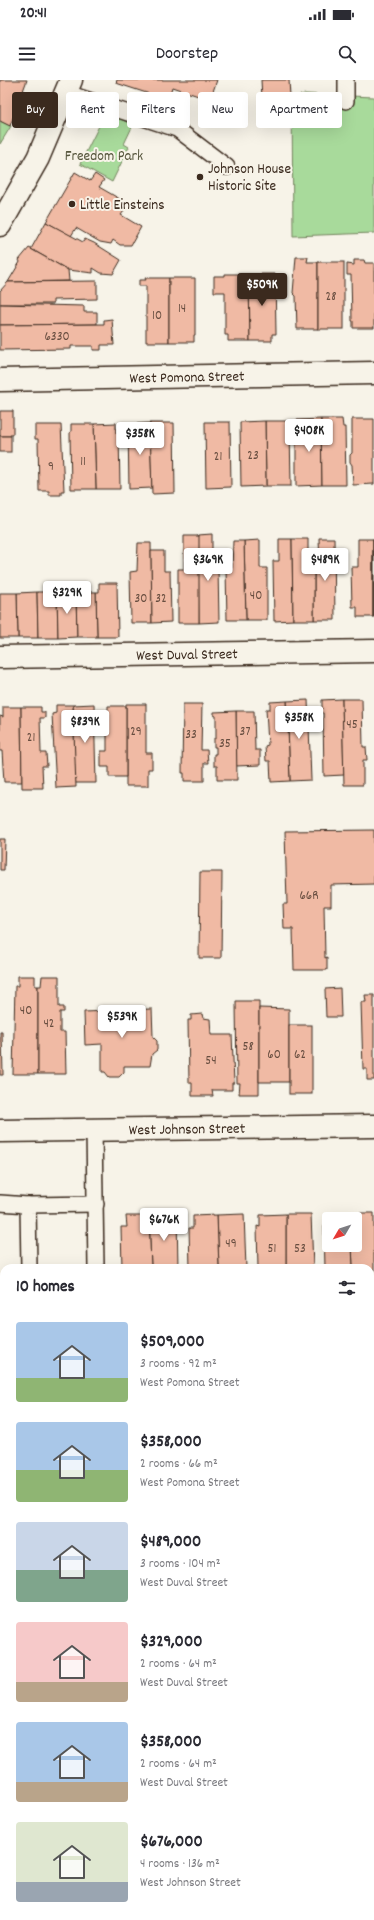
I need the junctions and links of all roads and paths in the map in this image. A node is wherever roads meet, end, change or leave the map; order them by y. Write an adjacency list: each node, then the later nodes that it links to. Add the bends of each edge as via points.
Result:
1 (346, 80): 3 (lane)
2 (69, 86): 4 (lane, via 177,129); 5 (street, via 38,158)
3 (346, 101)
4 (228, 167)
5 (0, 225)
6 (374, 373): 7 (street, West Pomona Street)
7 (0, 380)
8 (374, 651): 9 (street, West Duval Street)
9 (0, 657)
10 (374, 1126): 11 (street, West Johnson Street)
11 (94, 1129): 12 (street, West Johnson Street); 14 (lane)
12 (0, 1131)
13 (0, 1203): 15 (lane)
14 (96, 1204): 15 (lane); 17 (lane)
15 (28, 1205): 16 (lane)
16 (29, 1264)
17 (96, 1264)

